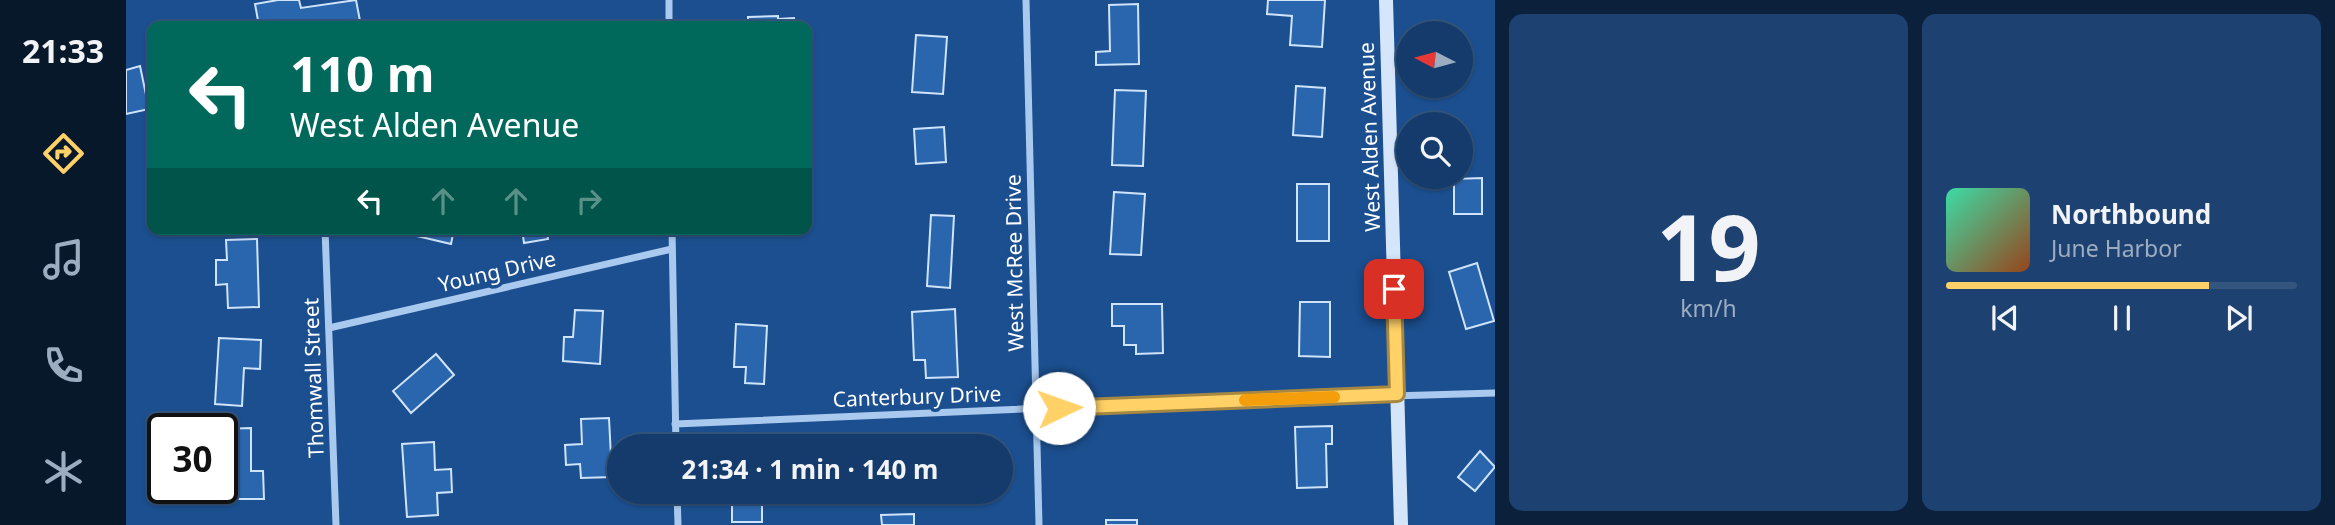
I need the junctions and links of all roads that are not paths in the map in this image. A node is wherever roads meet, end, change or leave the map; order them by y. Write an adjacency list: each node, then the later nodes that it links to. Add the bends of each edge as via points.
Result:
1 (669, 0): 4 (street)
2 (1026, 0): 11 (street, West McRee Drive)
3 (1386, 0): 10 (street, West Alden Avenue)
4 (669, 21)
5 (325, 235): 8 (street, Thomwall Street)
6 (672, 235): 7 (street)
7 (672, 249): 8 (street, Young Drive); 12 (street)
8 (329, 328): 15 (street, Thomwall Street)
9 (1495, 393): 10 (street, Canterbury Drive)
10 (1397, 394): 11 (street, Canterbury Drive); 18 (street, West Alden Avenue)
11 (1034, 409): 12 (street, Canterbury Drive); 17 (street, West McRee Drive)
12 (675, 424): 13 (street)
13 (675, 434)
14 (677, 504): 16 (street)
15 (336, 525)
16 (678, 525)
17 (1040, 525)
18 (1401, 525)

